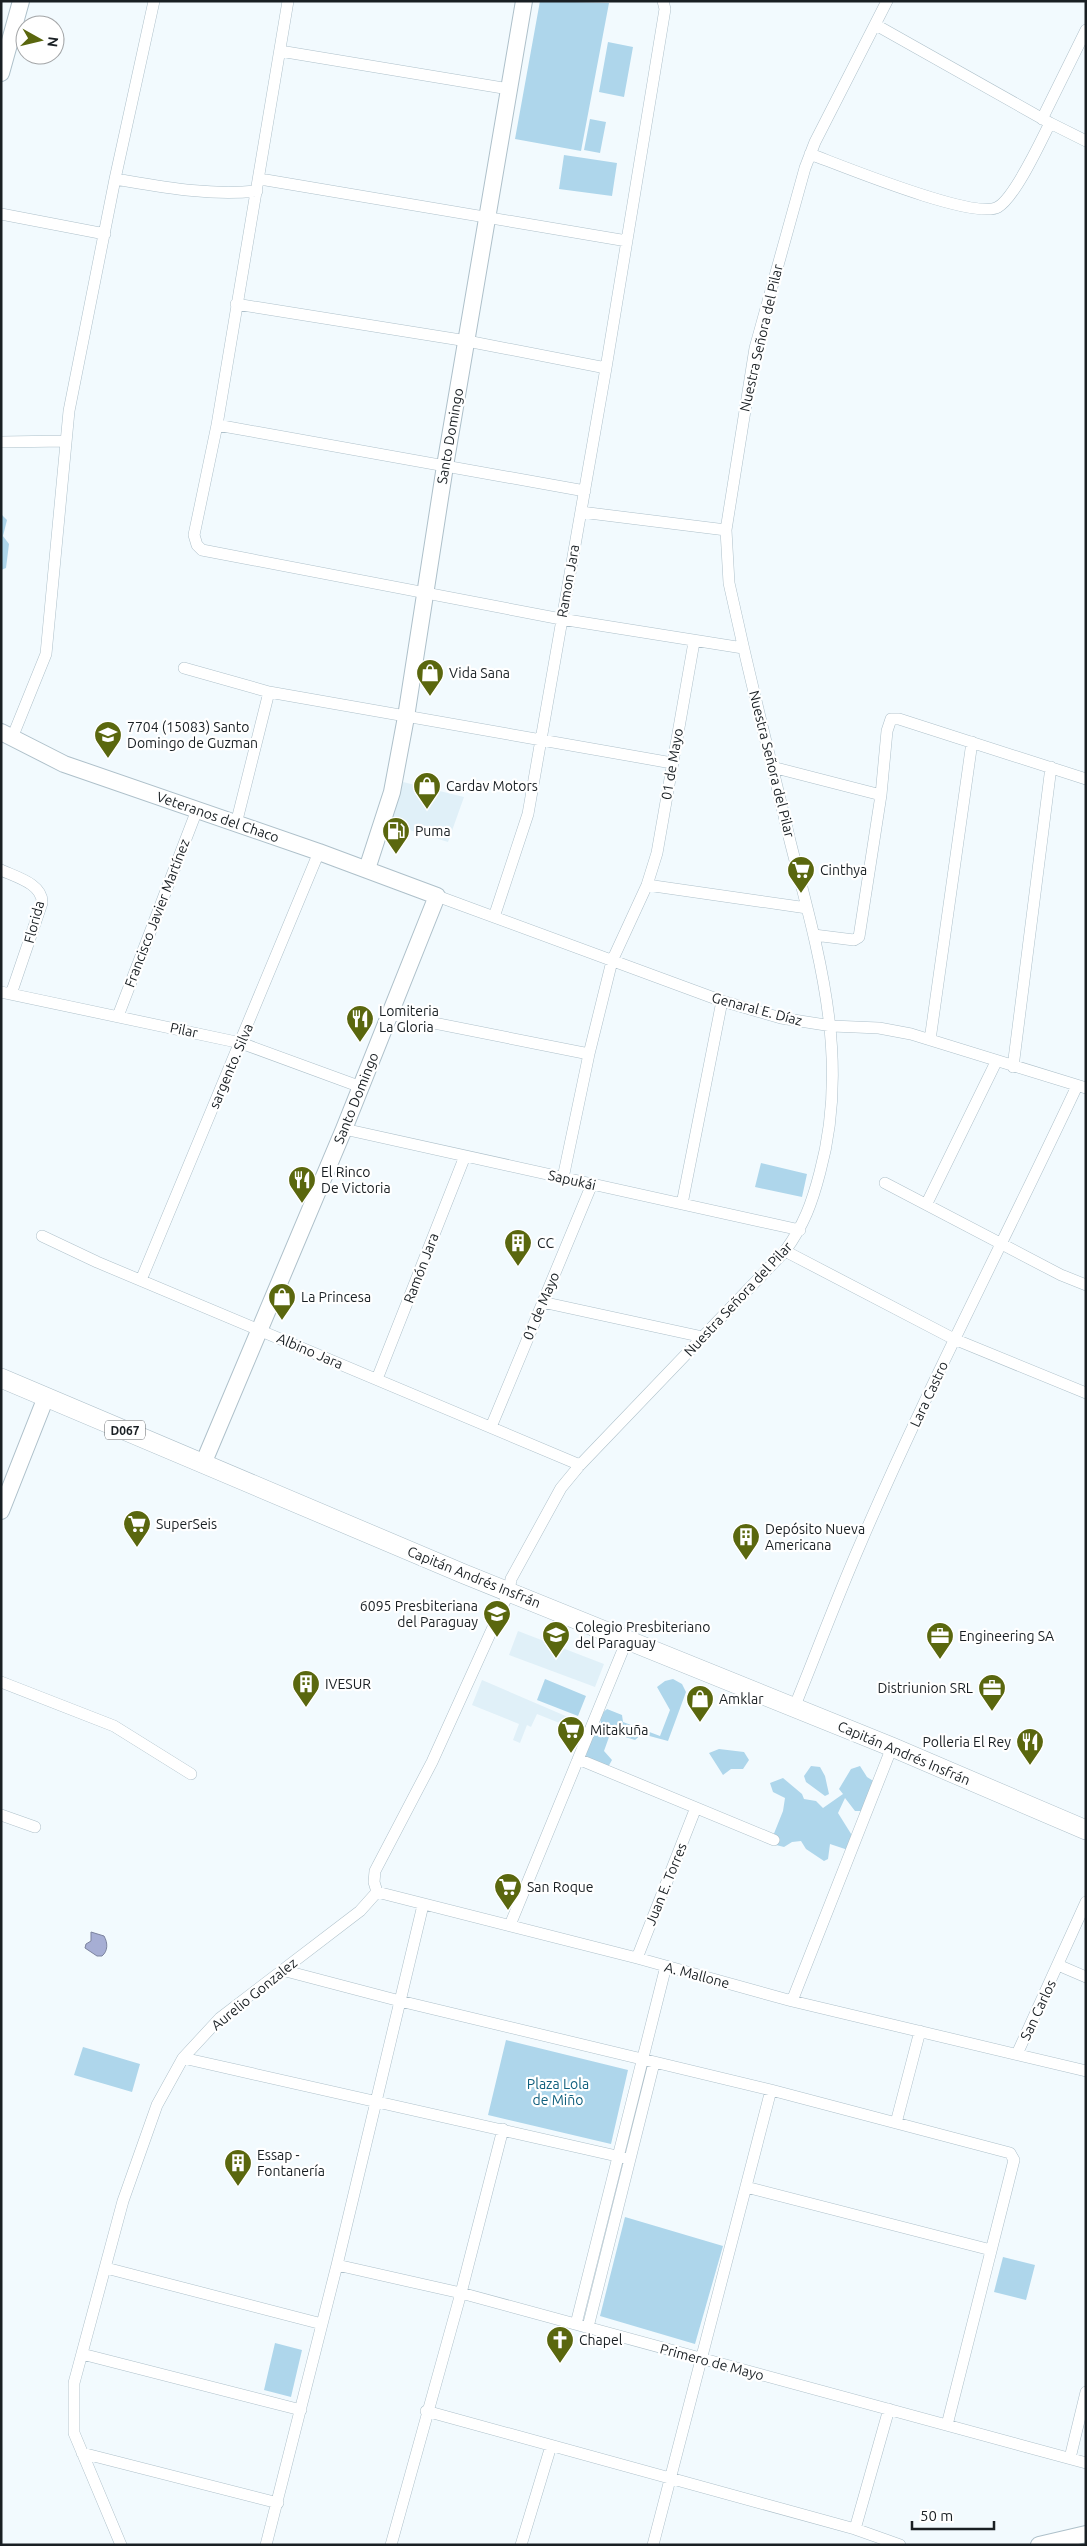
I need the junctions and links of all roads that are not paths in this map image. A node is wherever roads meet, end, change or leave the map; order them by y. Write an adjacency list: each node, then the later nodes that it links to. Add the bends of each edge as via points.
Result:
1 (9, 1): 10 (street)
2 (21, 1): 12 (street)
3 (154, 1): 17 (street)
4 (288, 1): 11 (street)
5 (524, 1): 13 (street, Santo Domingo)
6 (663, 1): 22 (street, Ramon Jara, via 665,9)
7 (887, 1): 8 (street, Nuestra Señora del Pilar)
8 (876, 25): 14 (street); 16 (street, Nuestra Señora del Pilar)
9 (1086, 30): 14 (street)
10 (1, 31)
11 (280, 51): 13 (street); 18 (street)
12 (1, 73)
13 (509, 89): 20 (street, Santo Domingo)
14 (1046, 121): 15 (street); 16 (street, via 1010,196 1000,206 986,211 913,193)
15 (1086, 141)
16 (810, 154): 32 (street, Nuestra Señora del Pilar, via 755,348)
17 (115, 179): 18 (street, via 200,193 229,194); 21 (street)
18 (258, 185): 20 (street); 23 (street)
19 (1, 214): 21 (street)
20 (486, 216): 22 (street); 24 (street, Santo Domingo)
21 (105, 234): 27 (street)
22 (627, 241): 25 (street, Ramon Jara)
23 (236, 304): 24 (street); 26 (street)
24 (467, 341): 25 (street); 29 (street, Santo Domingo)
25 (606, 368): 30 (street, Ramon Jara)
26 (217, 425): 29 (street); 33 (street, via 194,536 199,548)
27 (65, 441): 28 (street); 40 (street, via 46,654)
28 (1, 442)
29 (445, 466): 30 (street); 33 (street, Santo Domingo)
30 (585, 491): 31 (street, Ramon Jara)
31 (581, 512): 32 (street); 34 (street, Ramon Jara)
32 (726, 530): 36 (street, Nuestra Señora del Pilar, via 729,583)
33 (425, 592): 34 (street); 39 (street, Santo Domingo)
34 (561, 619): 35 (street); 41 (street, Ramon Jara)
35 (694, 642): 36 (street); 43 (street, 01 de Mayo)
36 (744, 648): 44 (street, Nuestra Señora del Pilar)
37 (184, 668): 38 (street)
38 (269, 692): 39 (street); 49 (street)
39 (406, 718): 41 (street); 51 (street, Santo Domingo, via 392,792)
40 (7, 735): 48 (street, Veteranos del Chaco, via 64,764)
41 (541, 739): 43 (street); 56 (street, Ramon Jara, via 528,814)
42 (972, 742): 45 (street); 47 (street, via 891,719 887,731); 64 (street)
43 (672, 763): 53 (street, 01 de Mayo)
44 (772, 767): 47 (street); 55 (street, Nuestra Señora del Pilar)
45 (1051, 768): 46 (street); 68 (street)
46 (1086, 779)
47 (882, 796): 57 (street, via 859,937 854,940)
48 (197, 810): 49 (street, Veteranos del Chaco); 62 (street, Francisco Javier Martínez)
49 (236, 824): 50 (street, Veteranos del Chaco)
50 (320, 852): 51 (street, Veteranos del Chaco); 65 (street, sargento. Silva)
51 (367, 869): 54 (street, Veteranos del Chaco)
52 (1, 870): 59 (street, Florida, via 36,887 42,896)
53 (647, 885): 55 (street); 58 (street, 01 de Mayo)
54 (437, 896): 56 (street, Genaral E. Díaz); 61 (street, Santo Domingo)
55 (807, 908): 57 (street, Nuestra Señora del Pilar)
56 (494, 917): 58 (street, Genaral E. Díaz)
57 (814, 935): 63 (street, Nuestra Señora del Pilar)
58 (612, 961): 60 (street, Genaral E. Díaz); 66 (street)
59 (6, 993): 62 (street, Pilar)
60 (722, 1001): 63 (street, Genaral E. Díaz, via 781,1018); 76 (street)
61 (389, 1014): 66 (street); 69 (street, Santo Domingo)
62 (118, 1016): 65 (street, Pilar)
63 (832, 1026): 64 (street, Genaral E. Díaz, via 879,1028); 78 (street, Nuestra Señora del Pilar, via 834,1074 829,1133 814,1194)
64 (930, 1040): 67 (street, Genaral E. Díaz)
65 (241, 1043): 69 (street, Pilar); 82 (street, sargento. Silva)
66 (589, 1054): 73 (street)
67 (996, 1062): 68 (street, Genaral E. Díaz); 77 (street)
68 (1013, 1067): 70 (street, Genaral E. Díaz)
69 (361, 1087): 71 (street, Santo Domingo)
70 (1081, 1087): 80 (street, Lara Castro)
71 (344, 1129): 72 (street, Sapukái); 85 (street, Santo Domingo)
72 (465, 1156): 73 (street, Sapukái); 89 (street, Ramón Jara)
73 (563, 1178): 75 (street, Sapukái)
74 (885, 1183): 77 (street)
75 (592, 1184): 76 (street, Sapukái); 84 (street, 01 de Mayo)
76 (682, 1204): 78 (street, Sapukái)
77 (928, 1204): 80 (street)
78 (800, 1230): 81 (street, Nuestra Señora del Pilar)
79 (42, 1236): 82 (street, Albino Jara)
80 (1003, 1244): 83 (street); 87 (street, Lara Castro)
81 (785, 1251): 86 (street, Nuestra Señora del Pilar); 87 (street)
82 (141, 1280): 85 (street, Albino Jara)
83 (1086, 1285)
84 (542, 1302): 86 (street); 92 (street, 01 de Mayo)
85 (258, 1329): 89 (street, Albino Jara); 93 (street, Santo Domingo)
86 (703, 1337): 94 (street, Nuestra Señora del Pilar)
87 (954, 1339): 90 (street); 99 (street, Lara Castro, via 859,1546)
88 (1, 1378): 91 (main road, Capitán Andrés Insfrán / D067)
89 (377, 1379): 92 (street, Albino Jara)
90 (1086, 1393)
91 (46, 1397): 93 (main road, Capitán Andrés Insfrán / D067); 95 (street)
92 (491, 1427): 94 (street, Albino Jara)
93 (203, 1464): 96 (main road, Capitán Andrés Insfrán / D067)
94 (580, 1465): 96 (street, Nuestra Señora del Pilar, via 561,1488 511,1579)
95 (1, 1511)
96 (509, 1592): 97 (main road, Capitán Andrés Insfrán / D067); 108 (street, via 432,1762 375,1870)
97 (627, 1640): 99 (main road, Capitán Andrés Insfrán / D067); 101 (street)
98 (1, 1682): 102 (street, via 114,1726)
99 (794, 1708): 100 (main road, Capitán Andrés Insfrán / D067)
100 (892, 1747): 106 (main road, Capitán Andrés Insfrán / D067); 118 (street)
101 (578, 1759): 103 (street); 111 (street)
102 (191, 1774)
103 (695, 1810): 107 (street); 112 (street, Juan E. Torres)
104 (1, 1815): 105 (street)
105 (35, 1827)
106 (1086, 1830)
107 (774, 1840)
108 (377, 1892): 110 (street, A. Mallone); 115 (street, Aurelio Gonzalez, via 360,1911)
109 (1086, 1902): 114 (street, San Carlos)
110 (423, 1905): 111 (street, A. Mallone); 117 (street)
111 (510, 1925): 112 (street, A. Mallone)
112 (636, 1958): 113 (street, A. Mallone)
113 (666, 1966): 118 (street, A. Mallone); 122 (street)
114 (1058, 1966): 116 (street); 120 (street, San Carlos)
115 (282, 1970): 117 (street); 121 (street, Aurelio Gonzalez, via 220,2018)
116 (1086, 1977)
117 (400, 2001): 122 (street); 125 (street)
118 (792, 2001): 119 (street, A. Mallone)
119 (920, 2031): 120 (street, A. Mallone); 126 (street)
120 (1017, 2054): 123 (street, A. Mallone)
121 (183, 2058): 125 (street); 133 (street, Aurelio Gonzalez, via 157,2105 123,2201)
122 (648, 2062): 124 (street); 128 (street); 129 (street)
123 (1086, 2071)
124 (771, 2090): 126 (street); 130 (street)
125 (376, 2100): 127 (street); 132 (street)
126 (896, 2123): 131 (street, via 1013,2156)
127 (503, 2129): 128 (street); 134 (street)
128 (618, 2156): 129 (street); 136 (street)
129 (630, 2159): 137 (street)
130 (746, 2187): 131 (street); 139 (street)
131 (991, 2250): 144 (street)
132 (337, 2265): 134 (street, Primero de Mayo); 135 (street)
133 (106, 2268): 135 (street); 138 (street, Aurelio Gonzalez)
134 (461, 2293): 136 (street, Primero de Mayo); 143 (street)
135 (322, 2324): 141 (street)
136 (576, 2324): 137 (street, Primero de Mayo)
137 (588, 2327): 139 (street, Primero de Mayo)
138 (82, 2354): 141 (street); 146 (street, Aurelio Gonzalez, via 74,2383 73,2407 74,2433)
139 (701, 2360): 142 (street, Primero de Mayo); 149 (street)
140 (1086, 2392): 147 (street)
141 (301, 2410): 150 (street)
142 (889, 2410): 144 (street, Primero de Mayo); 151 (street)
143 (426, 2411): 145 (street); 155 (street)
144 (947, 2425): 147 (street, Primero de Mayo)
145 (551, 2446): 149 (street); 156 (street)
146 (82, 2454): 150 (street); 153 (street, Aurelio Gonzalez)
147 (1070, 2458): 148 (street, Primero de Mayo)
148 (1086, 2463)
149 (670, 2480): 151 (street); 157 (street)
150 (278, 2503): 154 (street)
151 (855, 2529): 158 (street)
152 (1086, 2534): 159 (street)
153 (122, 2545)
154 (266, 2545)
155 (391, 2545)
156 (521, 2545)
157 (653, 2545)
158 (900, 2545)
159 (1038, 2545)

